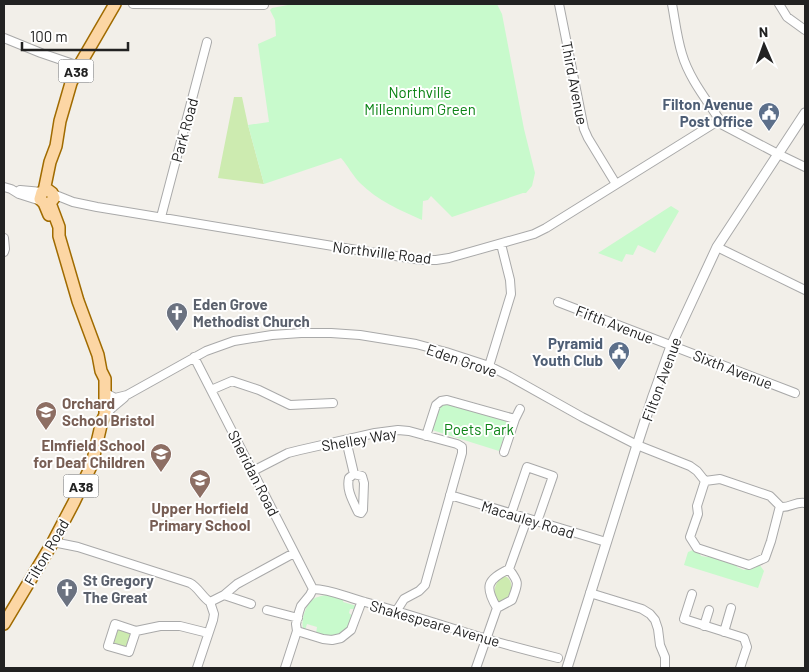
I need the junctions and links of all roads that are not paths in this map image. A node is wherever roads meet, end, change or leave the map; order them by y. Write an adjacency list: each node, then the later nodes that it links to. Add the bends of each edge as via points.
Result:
1 (115, 4): 10 (main road, A38)
2 (133, 4): 3 (street)
3 (264, 4)
4 (559, 4): 15 (street, Third Avenue, via 584,129)
5 (672, 4): 12 (street, via 682,54)
6 (779, 4): 7 (street)
7 (805, 30)
8 (4, 38): 10 (street)
9 (207, 42): 18 (street, Park Road)
10 (78, 66): 17 (main road, A38, via 50,162)
11 (805, 113): 13 (street, Filton Avenue)
12 (719, 122): 13 (street); 15 (street, Northville Road)
13 (778, 154): 14 (street); 21 (street, Filton Avenue)
14 (805, 167)
15 (616, 184): 20 (street, Northville Road, via 546,228)
16 (7, 188): 17 (street, Northville Road, via 19,194)
17 (47, 197): 18 (street, Northville Road); 28 (main road, Filton Road / A38)
18 (162, 217): 20 (street, Northville Road, via 422,260 449,258)
19 (4, 238): 22 (street)
20 (501, 244): 27 (street, via 511,294)
21 (717, 247): 23 (street); 25 (street, Filton Avenue)
22 (4, 252)
23 (805, 290)
24 (558, 302): 25 (street, Fifth Avenue)
25 (672, 346): 31 (street, Sixth Avenue); 39 (street, Filton Avenue)
26 (194, 357): 27 (street, Eden Grove, via 234,341 272,335 331,333 416,344); 29 (street, Sheridan Road); 32 (street, Eden Grove)
27 (489, 366): 39 (street, Eden Grove)
28 (101, 371): 30 (main road, Filton Road / A38); 35 (main road, Filton Road / A38, via 100,415)
29 (211, 390): 33 (street, via 232,380 290,405); 41 (street, Sheridan Road)
30 (106, 393): 32 (street, via 115,398); 35 (main road, Filton Road / A38)
31 (795, 393)
32 (127, 395): 35 (street, Eden Grove)
33 (333, 402)
34 (520, 409): 36 (street)
35 (104, 418): 50 (main road, Filton Road / A38, via 92,464)
36 (515, 419): 37 (street, via 444,400 436,405); 40 (street)
37 (426, 436): 38 (street, Shelley Way, via 398,430); 44 (street, Shelley Way, via 460,445 462,449)
38 (346, 440): 41 (street, Shelley Way, via 288,454); 42 (street)
39 (637, 445): 43 (street, Eden Grove, via 690,466); 51 (street, Filton Avenue)
40 (504, 452)
41 (253, 471): 52 (street, Sheridan Road)
42 (354, 474)
43 (705, 481): 46 (street, via 720,479 770,496); 46 (street, via 690,537 697,548 749,565 764,558)
44 (450, 496): 47 (street, Macauley Road); 63 (street, via 425,585 404,599)
45 (805, 503): 46 (street)
46 (780, 506)
47 (511, 514): 48 (street, Macauley Road); 49 (street, via 528,467 553,476)
48 (527, 519): 49 (street, Macauley Road); 53 (street)
49 (537, 522): 51 (street, Macauley Road)
50 (53, 542): 58 (street, via 190,583); 67 (main road, Filton Road / A38)
51 (606, 542): 55 (street, Filton Avenue)
52 (294, 554): 54 (street, Sheridan Road); 57 (street, via 237,584)
53 (509, 569): 60 (street, via 518,584 512,600); 60 (street, via 492,579 488,590)
54 (313, 589): 63 (street, Shakespeare Avenue); 66 (street)
55 (590, 593): 78 (street, Filton Avenue); 79 (street, via 650,614 658,629)
56 (692, 594): 68 (street, via 684,619)
57 (224, 595): 58 (street); 59 (street)
58 (210, 602): 71 (street, via 213,616)
59 (251, 604)
60 (497, 608): 73 (street)
61 (732, 608): 72 (street)
62 (267, 610): 66 (street)
63 (397, 610): 73 (street, Shakespeare Avenue)
64 (709, 610): 68 (street)
65 (357, 611): 70 (street, via 351,630 341,638 323,639)
66 (298, 618): 70 (street)
67 (4, 624)
68 (704, 626): 72 (street)
69 (136, 631): 71 (street, via 180,626)
70 (297, 631): 76 (street)
71 (208, 632): 75 (street)
72 (724, 632): 80 (street, via 744,638 747,647)
73 (486, 638): 74 (street, Shakespeare Avenue); 77 (street)
74 (558, 658)
75 (197, 668)
76 (285, 668)
77 (476, 668)
78 (568, 668)
79 (665, 668)
80 (740, 668)

